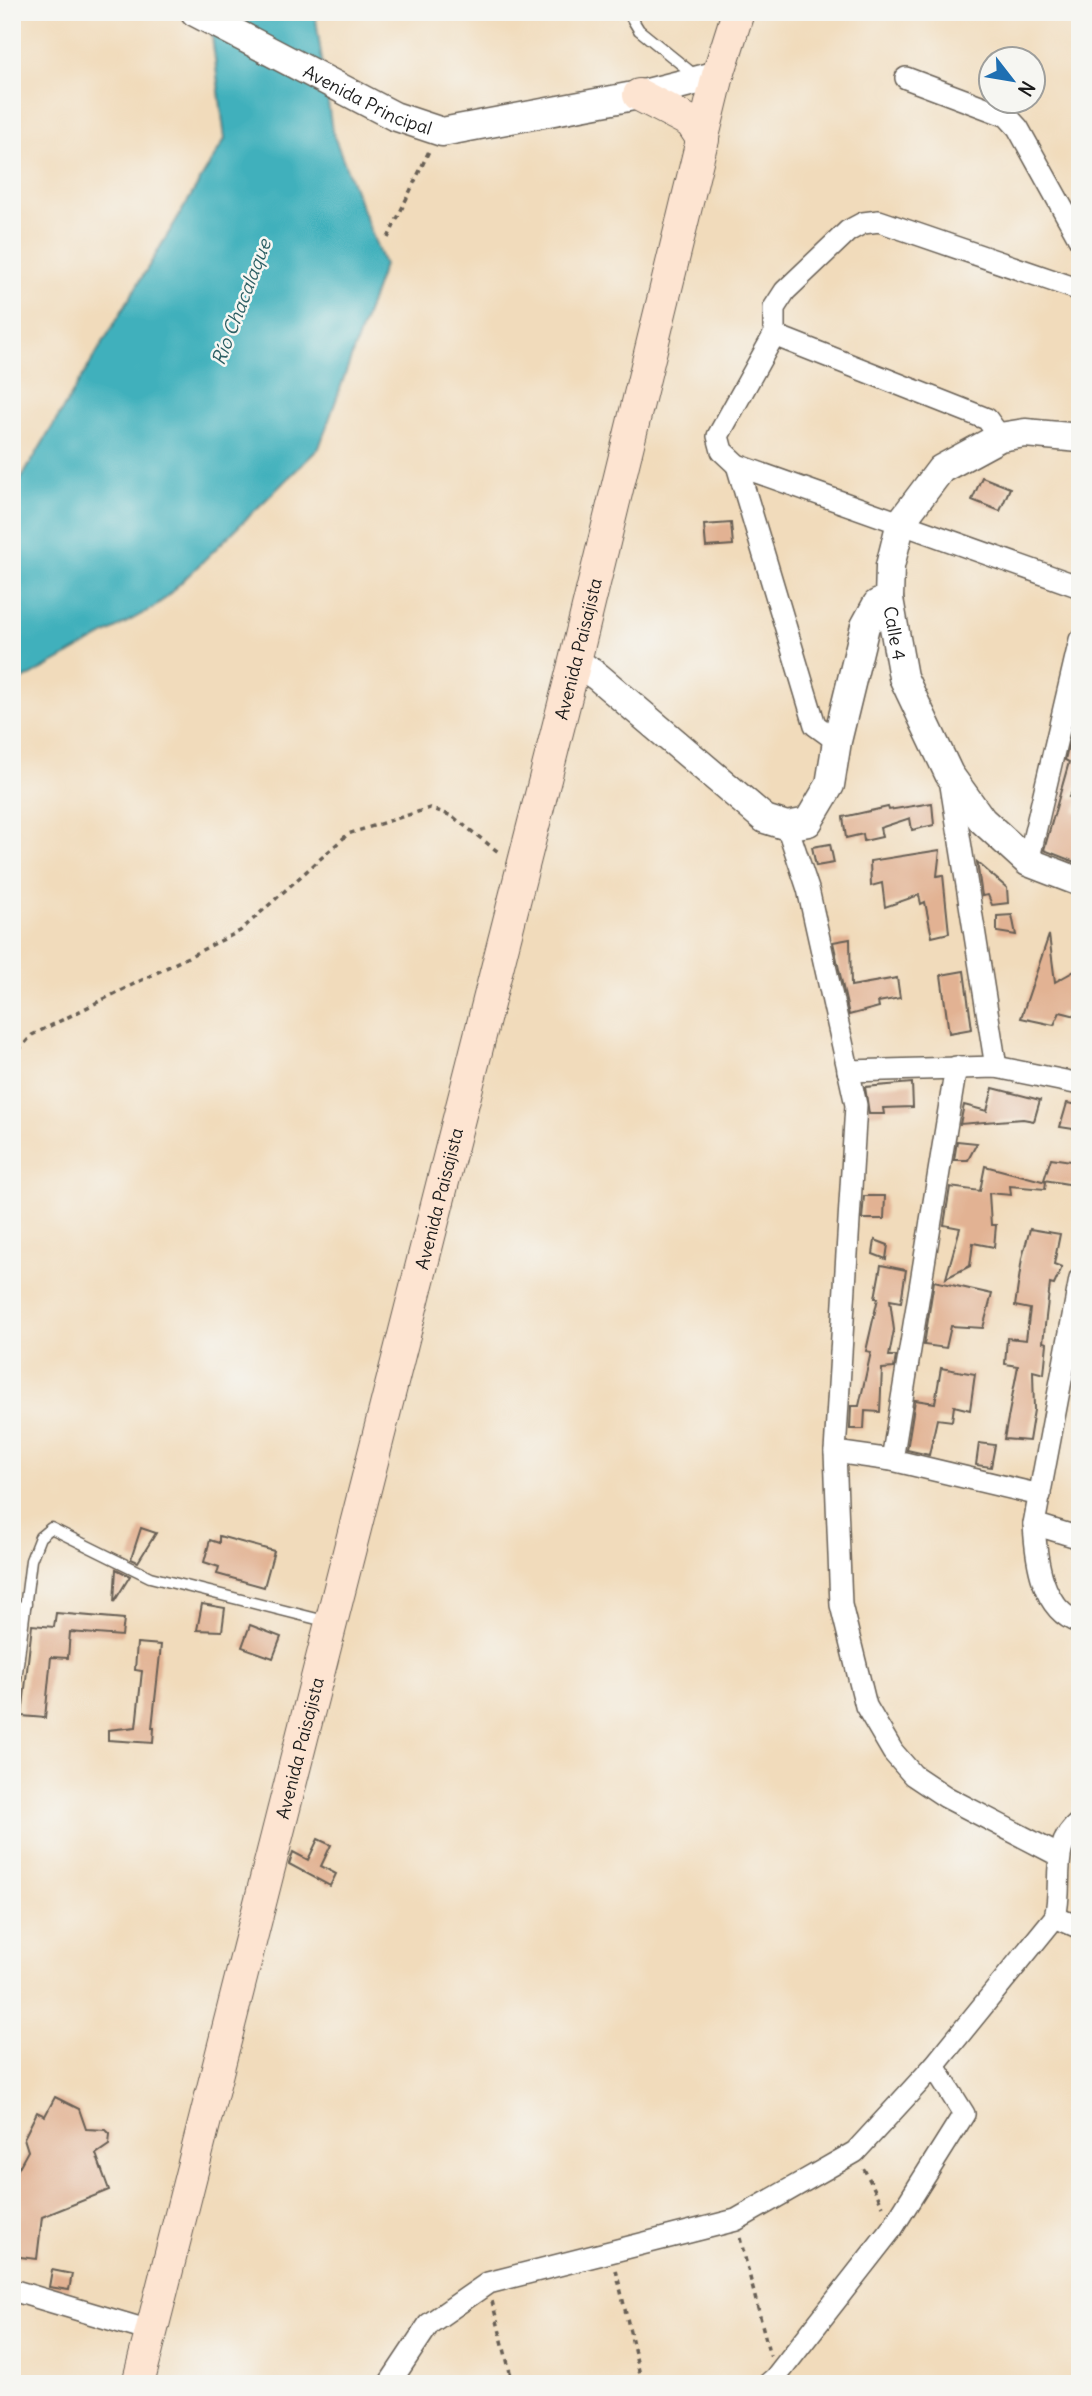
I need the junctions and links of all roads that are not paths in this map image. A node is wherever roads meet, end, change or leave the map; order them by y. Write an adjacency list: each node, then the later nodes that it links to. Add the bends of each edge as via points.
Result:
1 (195, 12): 6 (street, Avenida Principal, via 394,116 442,132)
2 (628, 12): 4 (lane, via 639,30)
3 (738, 12): 4 (main road, Avenida Paisajista)
4 (710, 78): 6 (street, Avenida Principal); 7 (main road, Avenida Paisajista)
5 (906, 78): 8 (street, via 1007,116)
6 (639, 95): 7 (main road, via 691,122)
7 (703, 140): 18 (main road, Avenida Paisajista)
8 (1080, 240)
9 (1080, 290): 10 (street, via 879,221 863,223 848,231 785,291 774,308)
10 (775, 335): 11 (street, via 987,419); 13 (street, via 718,436 722,451)
11 (1000, 437): 12 (street, Calle 4, via 1025,433); 14 (street, Calle 4, via 941,469)
12 (1080, 438)
13 (737, 465): 14 (street); 19 (street, via 815,725)
14 (901, 522): 15 (street); 16 (street, Calle 4, via 890,566)
15 (1080, 587)
16 (889, 599): 19 (street, via 877,604 865,626); 20 (street, Calle 4, via 903,677)
17 (1080, 640): 22 (street)
18 (575, 661): 21 (street, via 765,819); 38 (main road, Avenida Paisajista)
19 (836, 741): 21 (street, via 830,785 808,822)
20 (949, 774): 22 (street, Calle 4, via 982,820); 25 (street)
21 (787, 826): 26 (street, via 808,889)
22 (1028, 862): 23 (street, Calle 4)
23 (1080, 882)
24 (956, 1067): 25 (street); 26 (street); 31 (street)
25 (996, 1067): 27 (street)
26 (848, 1071): 30 (street, via 856,1105)
27 (1080, 1084)
28 (1080, 1279): 29 (street)
29 (1072, 1366): 32 (street)
30 (835, 1452): 31 (street); 42 (street, via 841,1605 866,1706 893,1752 913,1775)
31 (892, 1460): 32 (street)
32 (1040, 1495): 33 (street)
33 (1034, 1524): 34 (street); 39 (street, via 1036,1564 1049,1594 1069,1620)
34 (1080, 1538)
35 (26, 1604): 36 (lane); 37 (lane); 38 (lane, via 31,1560 40,1537 51,1528 150,1577); 40 (lane)
36 (12, 1605)
37 (12, 1613)
38 (329, 1622): 47 (main road, Avenida Paisajista)
39 (1080, 1623)
40 (12, 1712)
41 (1080, 1822): 42 (street)
42 (1058, 1855): 43 (street)
43 (1055, 1917): 44 (street); 45 (street)
44 (1080, 1928)
45 (934, 2066): 48 (street, via 964,2114 893,2227); 50 (street, via 855,2152 736,2220 488,2283 429,2324)
46 (12, 2290): 47 (street)
47 (150, 2331): 49 (main road, Avenida Paisajista)
48 (771, 2381)
49 (138, 2384)
50 (389, 2384)

